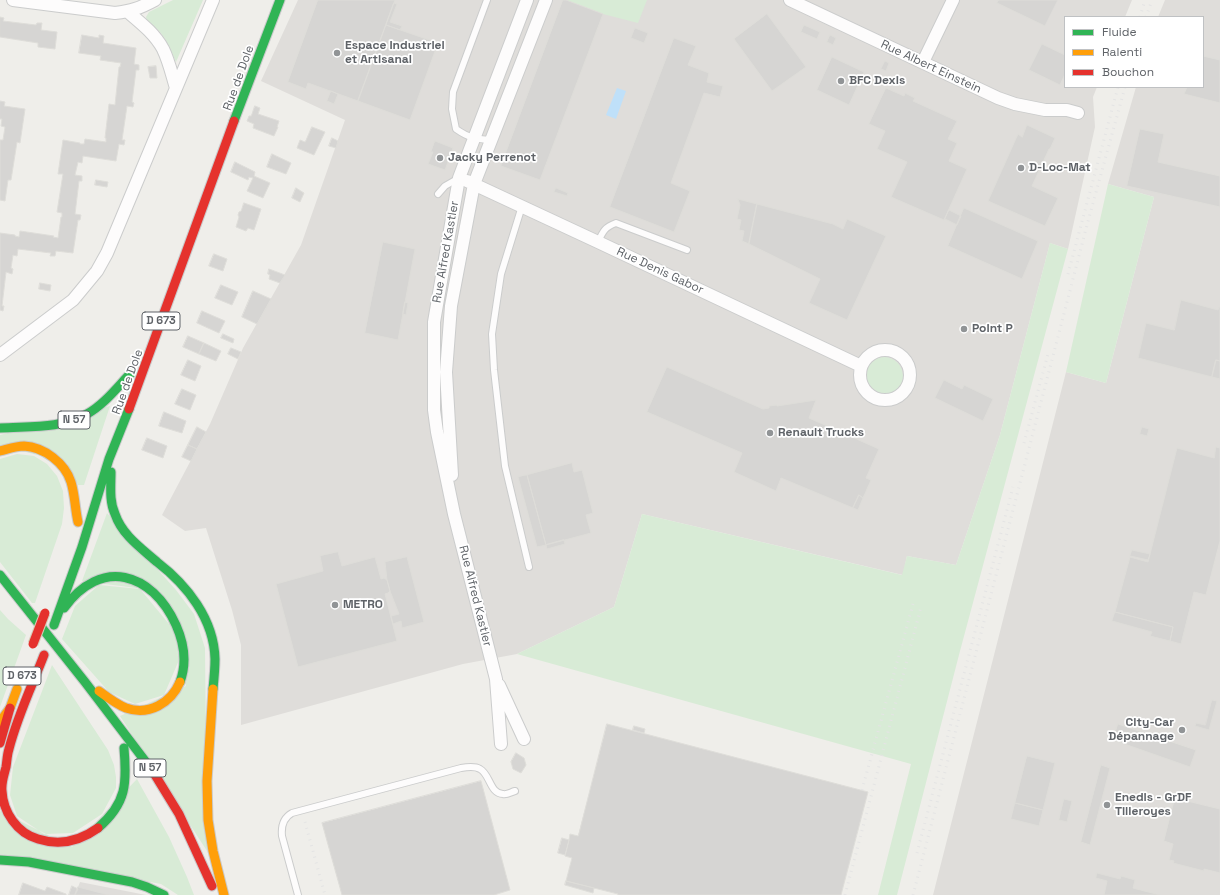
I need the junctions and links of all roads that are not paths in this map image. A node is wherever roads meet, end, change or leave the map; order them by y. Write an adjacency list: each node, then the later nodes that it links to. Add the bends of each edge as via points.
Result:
1 (13, 0): 11 (street, via 103,12)
2 (156, 0): 11 (street)
3 (212, 0): 14 (street)
4 (280, 0): 12 (main road, Rue de Dole / D 673)
5 (284, 0): 12 (street, Rue de Dole)
6 (487, 0): 16 (lane, via 453,92 452,109 456,129)
7 (527, 0): 16 (street, Rue Alfred Kastler)
8 (546, 0): 17 (street, Rue Alfred Kastler)
9 (790, 0): 13 (street, Rue Albert Einstein)
10 (953, 0): 13 (street)
11 (128, 12): 14 (street, via 154,36 163,49)
12 (271, 25): 27 (main road, Rue de Dole / D 673)
13 (923, 62): 15 (street, Rue Albert Einstein, via 1015,104)
14 (176, 88): 24 (street, via 107,253 97,271 73,300)
15 (1078, 113)
16 (474, 139): 17 (lane); 18 (street, Rue Alfred Kastler)
17 (491, 140): 19 (street, Rue Alfred Kastler)
18 (459, 178): 19 (street, Rue Denis Gabor); 20 (lane, via 445,186); 34 (street, Rue Alfred Kastler, via 434,322 435,418)
19 (474, 184): 21 (street, Rue Denis Gabor); 34 (street, Rue Alfred Kastler, via 451,306 446,372)
20 (438, 194)
21 (522, 206): 22 (street, Rue Denis Gabor); 36 (lane, via 501,274 492,334 505,466)
22 (598, 242): 23 (lane, via 603,230 616,223); 25 (street, Rue Denis Gabor)
23 (687, 250)
24 (0, 355)
25 (861, 366): 25 (street, via 860,384 871,397 888,401 897,398 908,385 909,368 905,360 891,351 876,351 869,355)
26 (124, 395): 28 (main road, Rue de Dole / N 57, via 133,368 98,406 87,414 73,420 50,424)
27 (127, 415): 32 (main road, via 111,470); 35 (main road, Rue de Dole / D 673)
28 (0, 428)
29 (110, 432): 31 (main road)
30 (0, 451): 35 (main road, via 24,446 45,452 55,459 70,480 74,506)
31 (94, 477)
32 (111, 500): 35 (street, Rue de Dole); 60 (main road, via 119,523 130,540 167,569 188,591 209,628 215,658 207,781 208,820)
33 (83, 507): 35 (main road, Rue de Dole / D 673)
34 (454, 514): 42 (street, Rue Alfred Kastler)
35 (81, 525): 39 (main road, Rue de Dole / D 673, via 74,571)
36 (529, 567)
37 (0, 575): 44 (main road, N 57)
38 (47, 609): 41 (main road, bridge)
39 (55, 622): 44 (main road, via 69,601 88,584 100,579 122,577 149,588 170,614 181,636 184,655 182,678 174,694 158,706 148,710 126,708 114,703); 49 (main road, Rue de Dole / D 673)
40 (30, 628): 51 (main road, N 57)
41 (32, 648)
42 (496, 679): 47 (street, Rue Alfred Kastler); 50 (street, Rue Alfred Kastler)
43 (20, 680): 45 (main road, D 673)
44 (85, 682): 59 (main road, N 57, via 167,793 190,836)
45 (10, 708): 46 (main road); 48 (main road, D 673)
46 (0, 722)
47 (524, 739)
48 (0, 743)
49 (10, 744): 51 (main road, via 2,789 6,812 14,824 33,838 58,843 86,836 105,822 114,811 120,802 125,782); 53 (main road, Rue de Dole)
50 (501, 744)
51 (124, 748): 52 (main road, N 57)
52 (134, 761)
53 (0, 772)
54 (515, 791): 61 (lane, via 504,795 498,794 480,769 461,768 292,812 283,822 282,836)
55 (178, 833): 57 (main road)
56 (0, 860): 58 (main road, via 29,862 132,882)
57 (195, 872)
58 (164, 895)
59 (215, 895)
60 (224, 895)
61 (298, 895)

